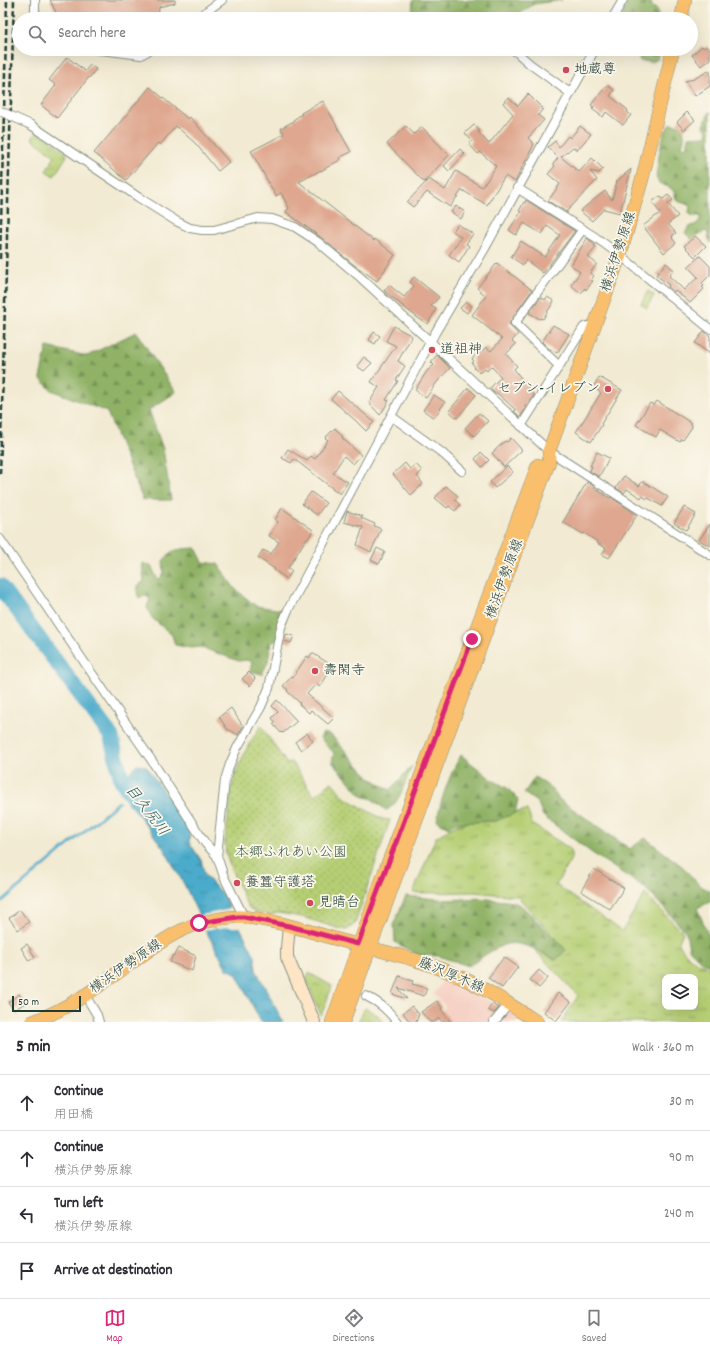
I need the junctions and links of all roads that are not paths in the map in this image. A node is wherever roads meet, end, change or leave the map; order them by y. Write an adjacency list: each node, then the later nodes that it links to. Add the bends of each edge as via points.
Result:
1 (35, 0): 5 (street)
2 (222, 0): 6 (street)
3 (622, 0): 7 (street)
4 (685, 0): 8 (main road)
5 (35, 12)
6 (206, 12)
7 (616, 12)
8 (682, 12)
9 (521, 56): 12 (street)
10 (591, 56): 12 (street)
11 (672, 56): 16 (main road, 横浜伊勢原線, via 643,176)
12 (570, 93): 14 (street)
13 (0, 111): 19 (street, bridge, via 31,125 138,197 190,228 214,230 258,218 272,219 295,227 318,242)
14 (517, 188): 15 (street); 19 (street)
15 (583, 229): 16 (street); 20 (street, via 514,323)
16 (620, 255): 17 (main road, 横浜伊勢原線); 18 (street)
17 (595, 324): 20 (street, via 584,326); 23 (main road, 横浜伊勢原線)
18 (710, 329)
19 (431, 341): 21 (street); 22 (street)
20 (559, 366): 22 (street)
21 (391, 416): 24 (street, via 441,452); 27 (street, via 281,627 269,688 237,748 225,780)
22 (520, 426): 23 (street)
23 (549, 451): 26 (street); 30 (main road, 横浜伊勢原線, via 549,462 446,739)
24 (462, 471)
25 (0, 540): 27 (street, via 205,843)
26 (710, 555)
27 (217, 856): 28 (street)
28 (243, 917): 29 (main road); 31 (main road, 横浜伊勢原線, via 199,923 183,929)
29 (289, 926): 30 (main road); 36 (street, via 287,957)
30 (365, 946): 33 (main road, 藤沢厚木線, via 455,974); 37 (main road, 横浜伊勢原線); 38 (main road, 横浜伊勢原線, via 363,967)
31 (85, 996): 34 (main road, 横浜伊勢原線); 35 (street)
32 (366, 996): 39 (street, via 386,1008)
33 (509, 1004): 40 (street); 41 (main road, 藤沢厚木線)
34 (32, 1022)
35 (99, 1022)
36 (314, 1022)
37 (332, 1022)
38 (343, 1022)
39 (398, 1022)
40 (494, 1022)
41 (537, 1022)

